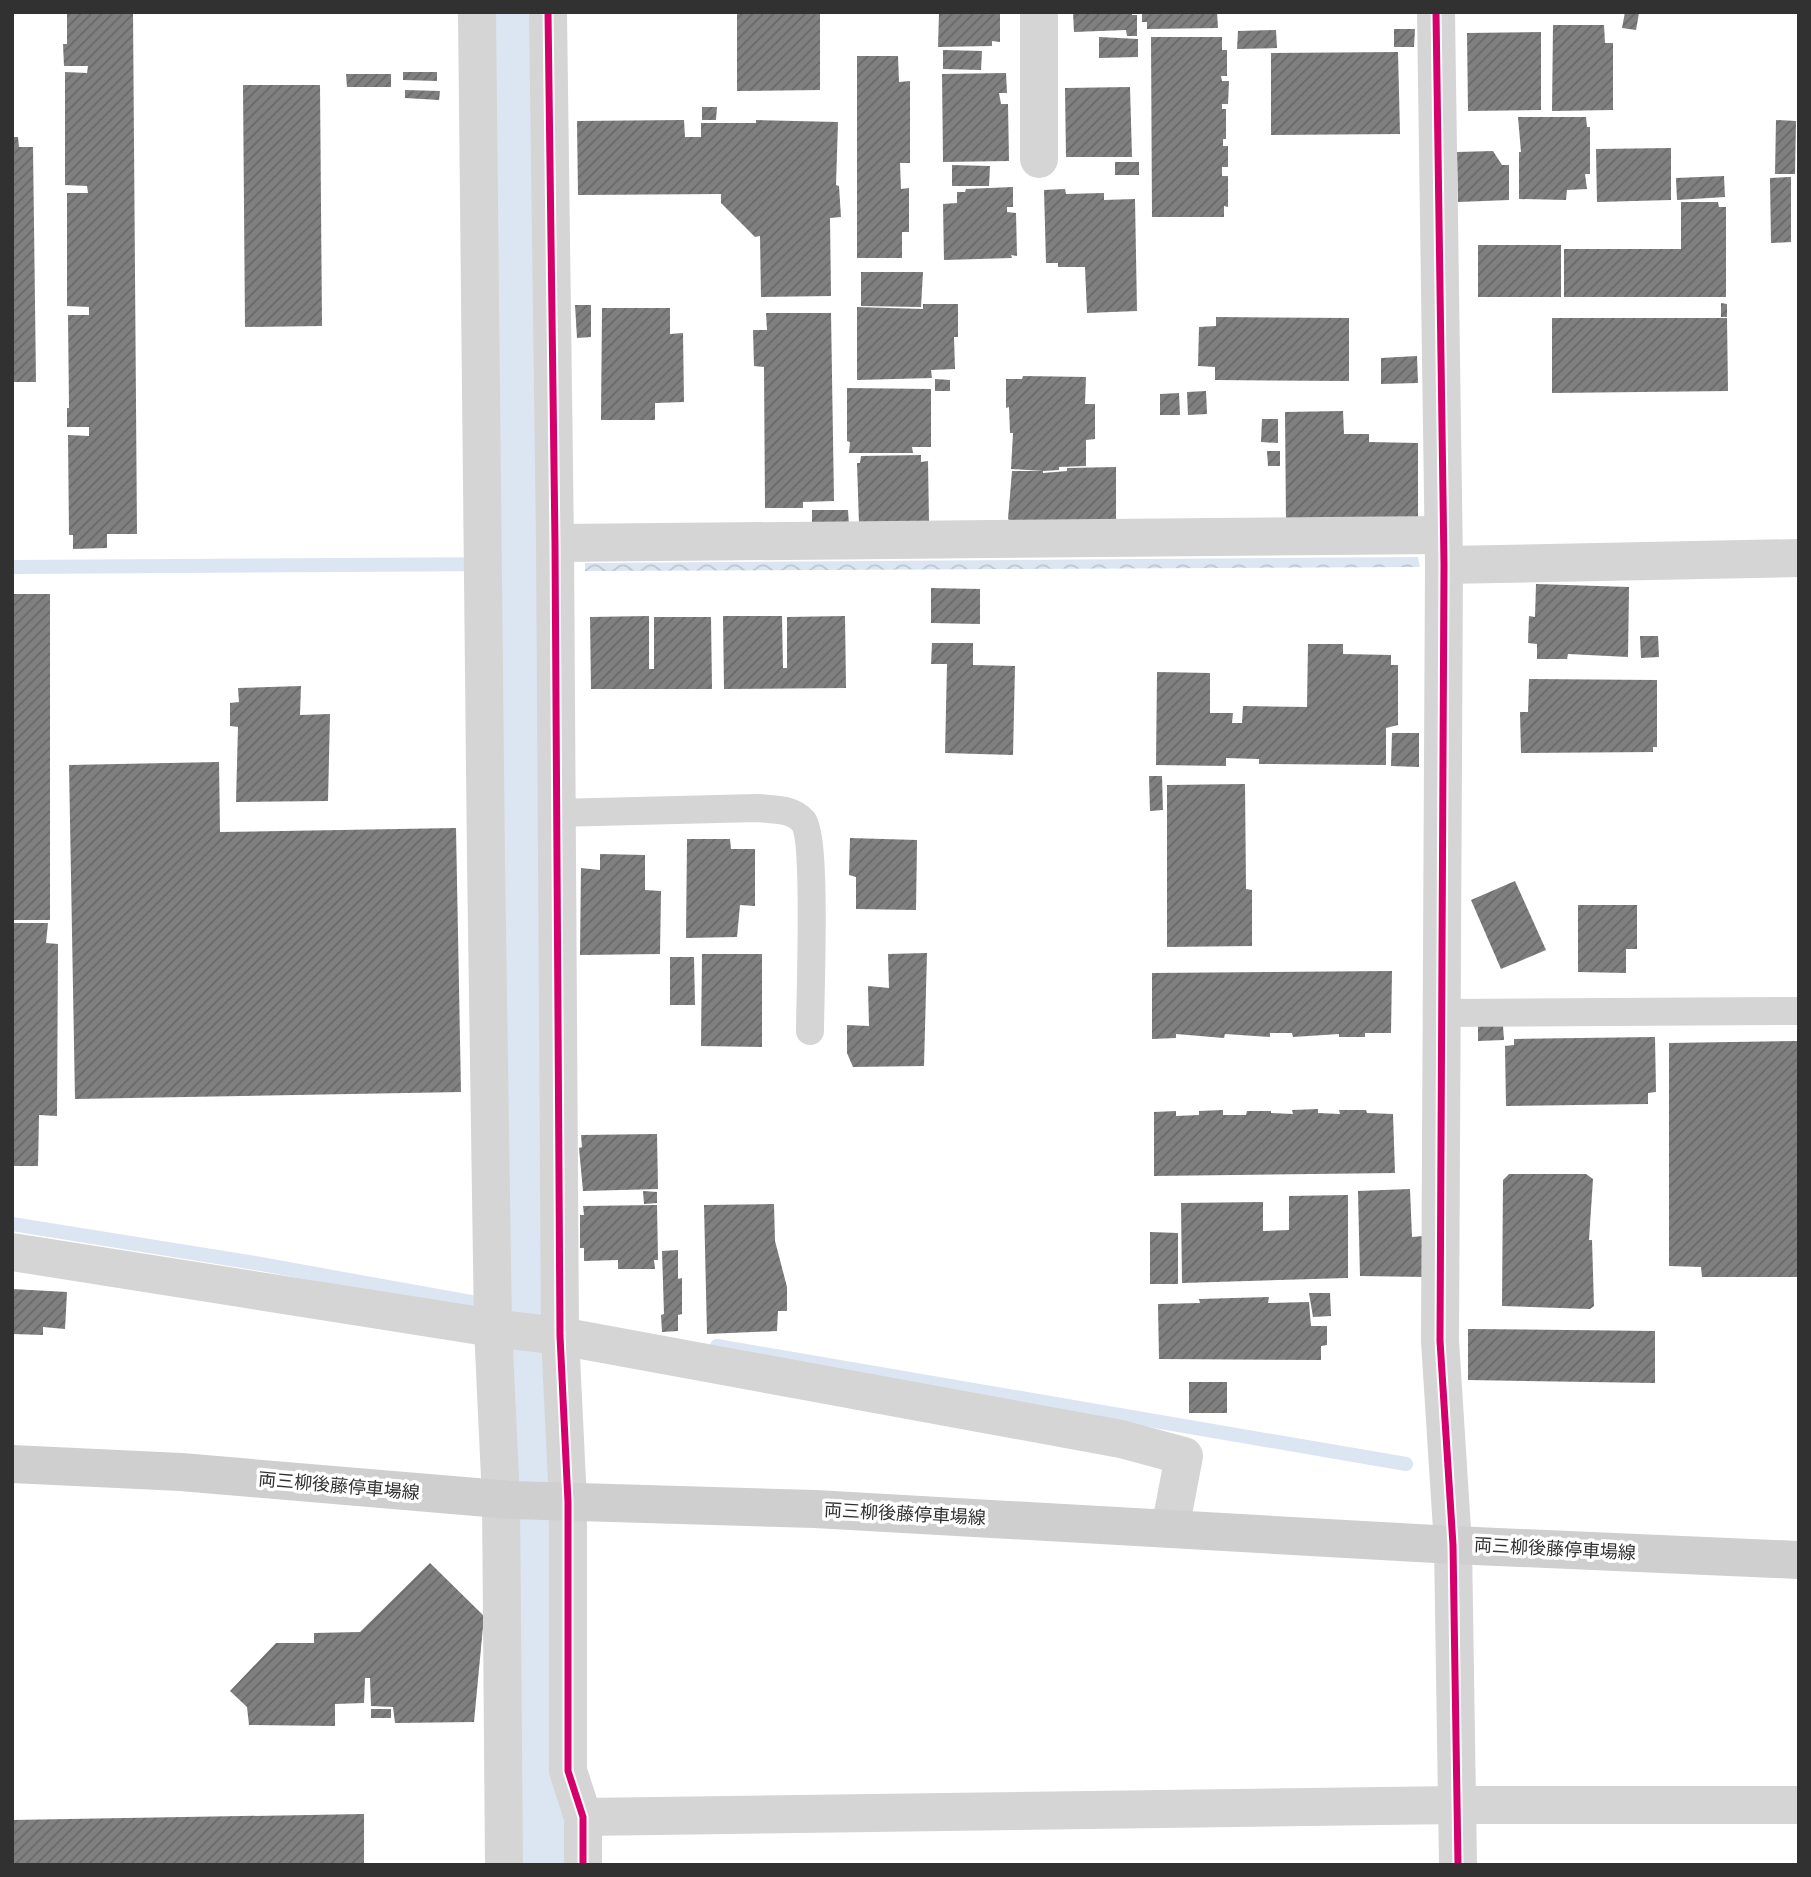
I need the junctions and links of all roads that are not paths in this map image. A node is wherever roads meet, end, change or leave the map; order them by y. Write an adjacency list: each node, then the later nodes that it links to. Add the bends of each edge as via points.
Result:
1 (477, 12): 14 (street)
2 (548, 12): 6 (street)
3 (1039, 12): 5 (street)
4 (1436, 12): 7 (street)
5 (1039, 159)
6 (555, 543): 7 (street); 9 (street)
7 (1444, 550): 8 (street); 11 (street)
8 (1799, 558)
9 (555, 813): 12 (lane, via 758,808 790,811 804,822 811,851); 15 (street)
10 (1799, 1012): 11 (lane)
11 (1443, 1013): 20 (street, via 1440,1341)
12 (810, 1031)
13 (12, 1252): 14 (street)
14 (497, 1329): 15 (street); 17 (street)
15 (555, 1336): 18 (street); 19 (street, via 1121,1439 1184,1456)
16 (12, 1464): 17 (main road, 両三柳後藤停車場線, via 181,1472)
17 (506, 1500): 18 (main road, 両三柳後藤停車場線); 25 (street)
18 (562, 1502): 19 (main road, 両三柳後藤停車場線, via 815,1509); 24 (street, via 568,1771)
19 (1170, 1530): 20 (main road, 両三柳後藤停車場線)
20 (1453, 1545): 21 (main road, 両三柳後藤停車場線); 22 (street)
21 (1799, 1560)
22 (1457, 1805): 23 (street); 24 (street); 27 (street)
23 (1799, 1805)
24 (583, 1816): 26 (street)
25 (504, 1865)
26 (583, 1865)
27 (1458, 1865)

